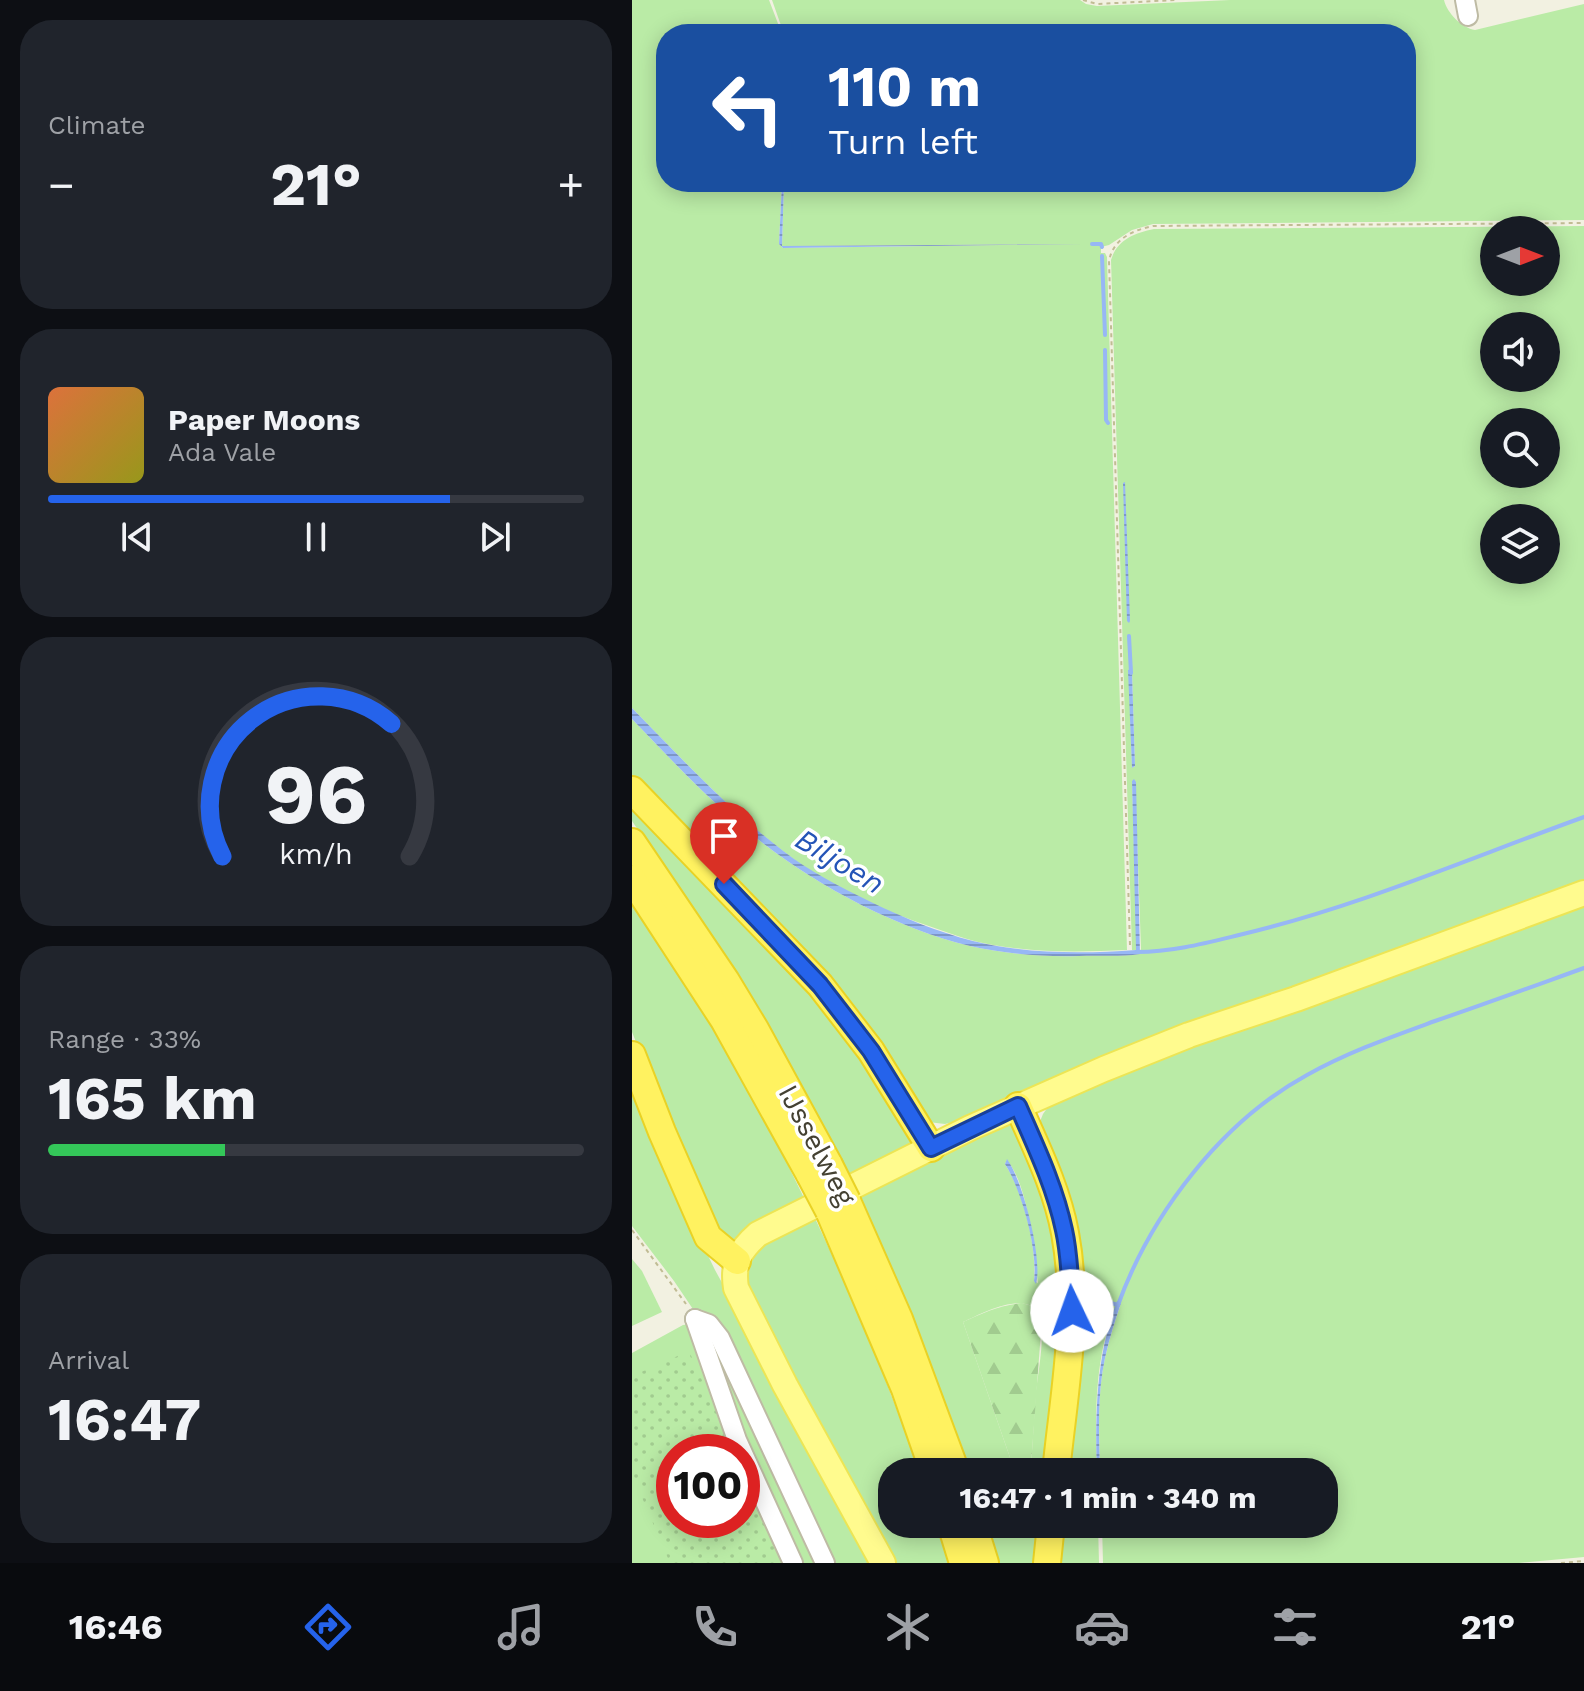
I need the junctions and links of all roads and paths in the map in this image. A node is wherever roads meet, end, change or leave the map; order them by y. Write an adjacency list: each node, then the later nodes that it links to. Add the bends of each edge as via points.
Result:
1 (1083, 0): 2 (path)
2 (1175, 0)
3 (1584, 223): 8 (path, via 1153,226 1133,232 1112,248)
4 (632, 790): 11 (highway, via 820,985 871,1051)
5 (632, 842): 12 (highway, IJsselweg, via 726,981)
6 (632, 879): 12 (highway, IJsselweg)
7 (1584, 893): 10 (main road, via 1189,1035)
8 (1130, 945)
9 (632, 1055): 15 (highway, via 708,1237)
10 (1018, 1106): 11 (main road); 19 (highway, via 1058,1205 1069,1258 1071,1336)
11 (931, 1148): 15 (main road, via 758,1234)
12 (820, 1170): 13 (highway, IJsselweg, bridge)
13 (838, 1206): 17 (highway, IJsselweg); 18 (highway, IJsselweg, via 899,1319)
14 (632, 1230): 16 (path)
15 (737, 1261): 26 (main road, via 736,1288)
16 (695, 1319): 24 (street, via 737,1440); 25 (street, via 709,1324 720,1338)
17 (929, 1458)
18 (951, 1458)
19 (1058, 1458)
20 (955, 1538): 27 (highway)
21 (977, 1538): 28 (highway)
22 (1050, 1538): 29 (highway)
23 (1584, 1561): 30 (path)
24 (793, 1563)
25 (825, 1563)
26 (883, 1563)
27 (963, 1563)
28 (985, 1563)
29 (1047, 1563)
30 (1561, 1563)

